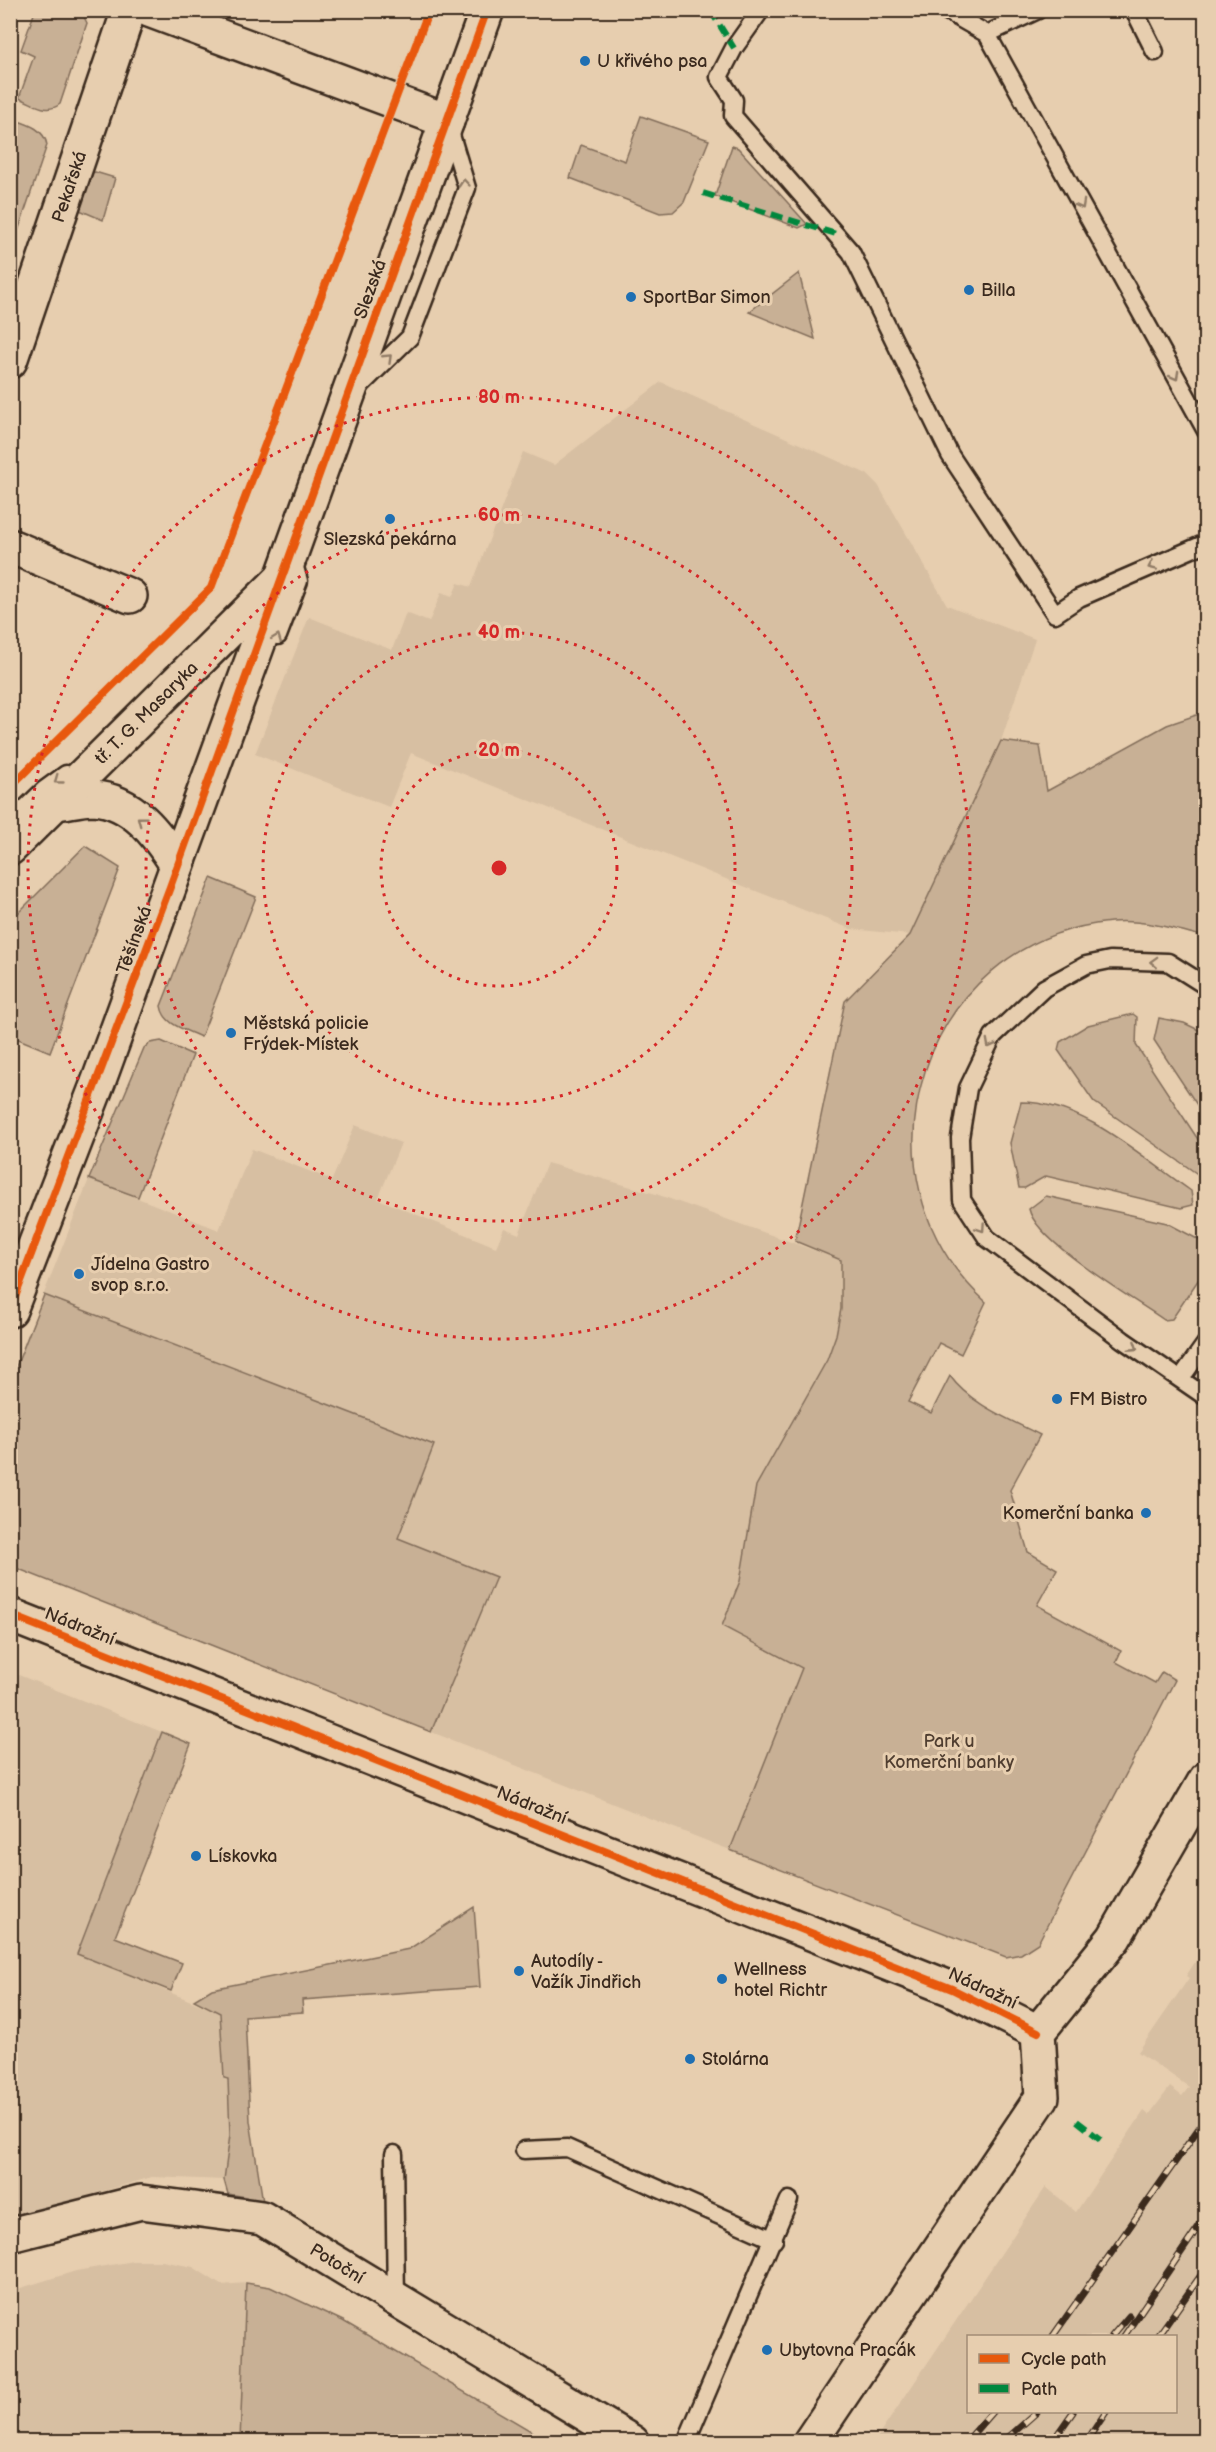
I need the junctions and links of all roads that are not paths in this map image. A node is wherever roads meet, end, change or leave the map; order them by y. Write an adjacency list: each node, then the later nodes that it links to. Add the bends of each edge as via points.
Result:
1 (129, 10): 11 (street, Pekařská)
2 (149, 10): 10 (street)
3 (487, 10): 10 (street, Slezská)
4 (761, 10): 13 (lane, one-way to 4, via 1079,598 1055,614 950,455 851,252 733,116 734,100 719,77)
5 (945, 10): 8 (lane)
6 (1038, 10): 8 (lane)
7 (1134, 10): 9 (lane)
8 (987, 34): 12 (lane, one-way to 12)
9 (1155, 52)
10 (447, 121): 15 (street, Slezská)
11 (10, 361)
12 (1206, 431)
13 (1206, 543)
14 (10, 546): 16 (street)
15 (286, 566): 17 (street, tř. T. G. Masaryka); 21 (street, Těšínská, one-way to 15)
16 (130, 596)
17 (139, 720): 18 (street, tř. T. G. Masaryka); 19 (lane, one-way to 19, via 44,790)
18 (56, 803): 20 (street, tř. T. G. Masaryka); 21 (street, one-way to 18, via 156,831 122,806 93,798)
19 (10, 823)
20 (10, 848)
21 (177, 865): 23 (street, Těšínská)
22 (1206, 986): 26 (lane, one-way to 26, via 1168,962 1110,960 1086,965 1044,988 993,1036 968,1088 960,1138 962,1200 987,1238 1123,1340)
23 (21, 1255): 24 (street, Těšínská)
24 (10, 1310)
25 (1206, 1344): 26 (lane)
26 (1181, 1378): 27 (lane)
27 (1206, 1397)
28 (10, 1615): 30 (street, Nádražní, via 952,1989)
29 (1206, 1779): 30 (street, via 1114,1938)
30 (1038, 2032): 39 (street, via 1042,2097)
31 (524, 2150): 35 (lane, via 567,2148)
32 (394, 2154): 36 (lane)
33 (789, 2200): 35 (lane)
34 (10, 2235): 36 (street, Potoční, via 141,2202 262,2218)
35 (774, 2240): 38 (lane)
36 (396, 2300): 37 (street, Potoční)
37 (632, 2442)
38 (686, 2442)
39 (810, 2442)

